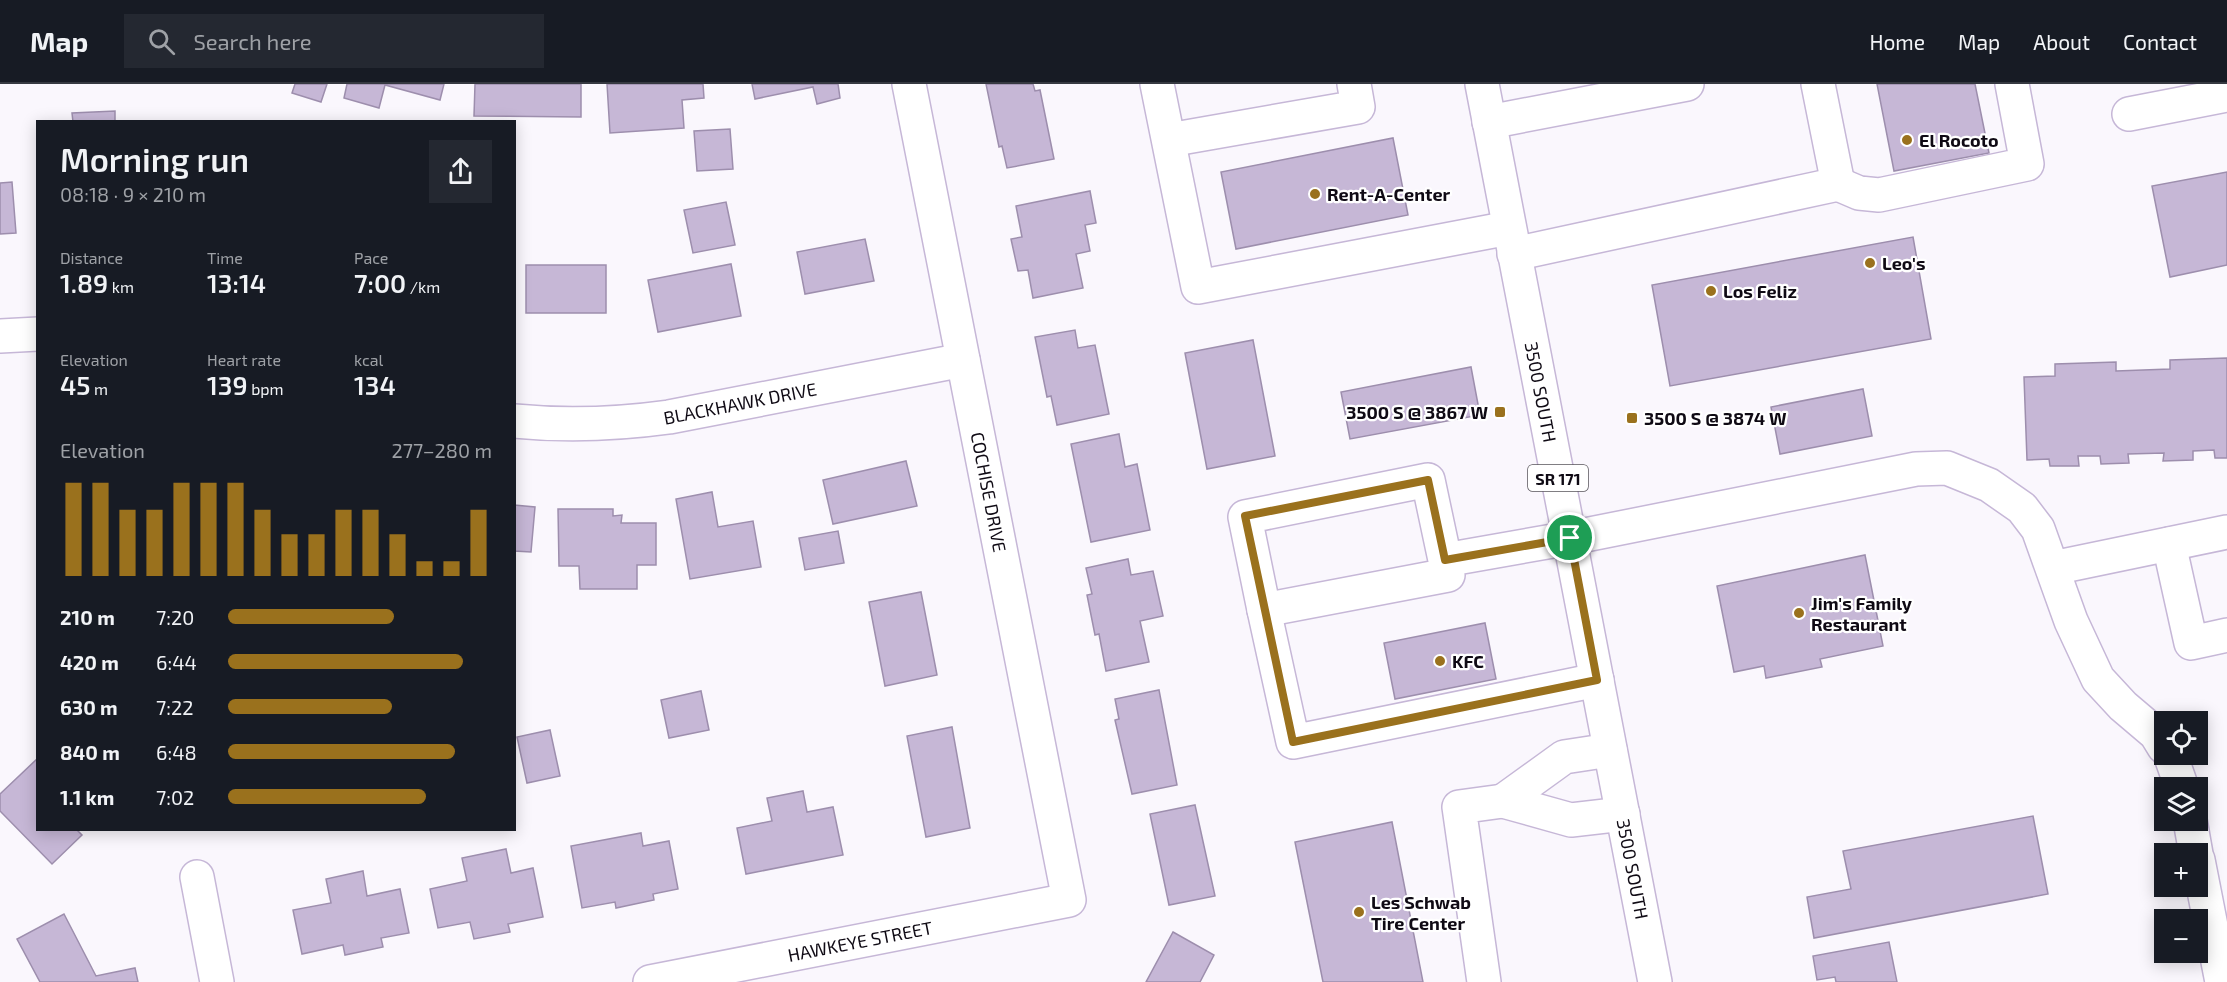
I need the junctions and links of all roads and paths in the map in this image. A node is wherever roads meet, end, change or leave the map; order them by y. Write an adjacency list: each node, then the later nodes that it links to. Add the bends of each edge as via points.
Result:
1 (909, 84): 17 (street, COCHISE DRIVE)
2 (1158, 84): 12 (street)
3 (1354, 84): 12 (street, via 1358,107)
4 (1482, 84): 11 (street, 3500 SOUTH / SR 171)
5 (1687, 84): 8 (street)
6 (1818, 84): 13 (street)
7 (2012, 84): 13 (street, via 2027,164 1879,195 1859,193)
8 (1634, 89): 11 (street)
9 (2227, 95): 10 (street)
10 (2129, 114)
11 (1489, 122): 14 (street, 3500 SOUTH / SR 171)
12 (1169, 140): 14 (street, via 1198,287)
13 (1838, 184): 14 (street)
14 (1512, 241): 20 (street, 3500 SOUTH / SR 171)
15 (36, 334): 16 (street)
16 (0, 336)
17 (963, 360): 18 (street, BLACKHAWK DRIVE, via 633,422); 33 (street, COCHISE DRIVE)
18 (516, 421)
19 (2227, 532): 21 (street)
20 (1570, 538): 22 (street); 23 (street, via 1916,469 1947,468 1989,484 2022,508 2038,529); 26 (street, 3500 SOUTH / SR 171)
21 (2169, 544): 23 (street); 25 (street, via 2191,643)
22 (1445, 560): 24 (street, via 1448,575); 24 (street, via 1428,480 1245,516)
23 (2053, 568): 27 (street, via 2071,621 2098,679)
24 (1264, 610): 26 (street, via 1293,742)
25 (2227, 635)
26 (1597, 680): 28 (street, 3500 SOUTH / SR 171)
27 (2154, 732)
28 (1610, 750): 29 (street, via 1564,757); 30 (street, 3500 SOUTH / SR 171)
29 (1503, 801): 30 (street, via 1571,820); 36 (street, via 1459,807)
30 (1623, 814): 37 (street, 3500 SOUTH / SR 171)
31 (197, 878): 34 (street)
32 (2205, 897): 38 (street)
33 (1070, 900): 35 (street, HAWKEYE STREET)
34 (217, 982)
35 (650, 982)
36 (1484, 982)
37 (1655, 982)
38 (2222, 982)

